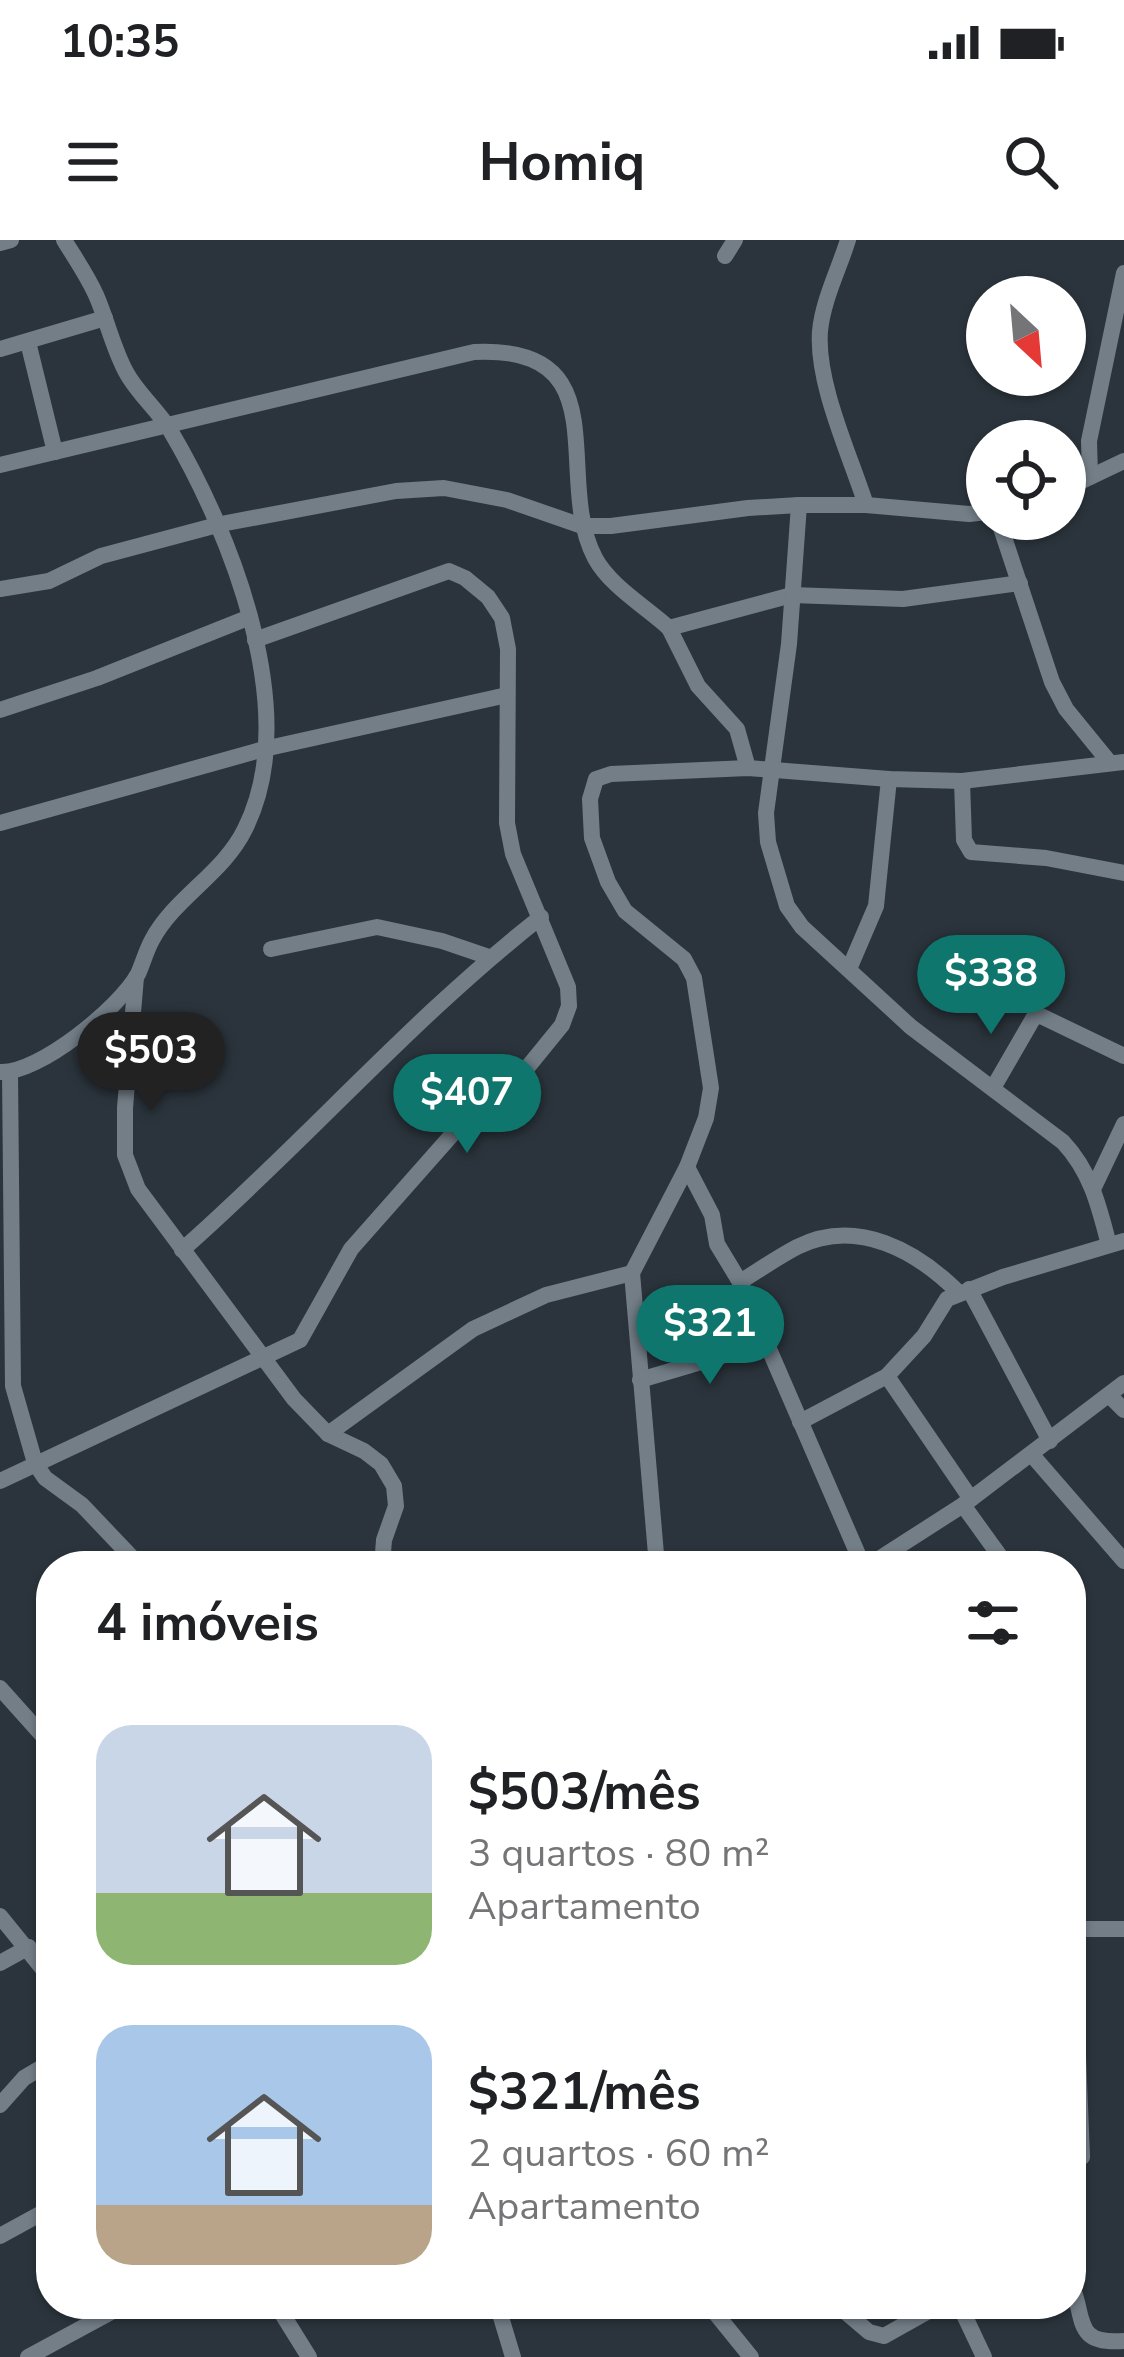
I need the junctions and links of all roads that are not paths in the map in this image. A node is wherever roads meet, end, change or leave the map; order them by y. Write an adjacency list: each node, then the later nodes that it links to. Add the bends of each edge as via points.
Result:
1 (11, 240): 4 (street)
2 (64, 240): 6 (street)
3 (848, 240): 16 (street, via 820,346)
4 (0, 243)
5 (1124, 273): 13 (street, via 1089,441)
6 (105, 318): 7 (street); 9 (street, via 128,376)
7 (28, 342): 8 (street); 10 (street)
8 (0, 350)
9 (167, 426): 10 (street); 18 (street); 19 (street, via 474,352 523,357 543,364 572,403)
10 (55, 452): 12 (street)
11 (1124, 461): 13 (street)
12 (0, 465)
13 (1090, 477): 14 (street)
14 (1086, 479)
15 (799, 505): 16 (street); 19 (street); 23 (street)
16 (866, 505): 17 (street)
17 (966, 514)
18 (221, 524): 19 (street, via 443,488); 22 (street); 24 (street)
19 (583, 526): 25 (street, via 610,578)
20 (1005, 540): 21 (street)
21 (1020, 583): 23 (street, via 903,598); 30 (street, via 1066,709)
22 (0, 590)
23 (792, 595): 25 (street); 32 (street)
24 (250, 617): 26 (street); 28 (street)
25 (669, 628): 31 (street, via 698,686 737,729)
26 (255, 640): 27 (street, via 449,571 488,597 502,618); 29 (street)
27 (507, 695): 29 (street); 37 (street, via 507,823)
28 (0, 710)
29 (264, 749): 35 (street); 41 (street, via 247,826 162,920)
30 (1117, 762): 34 (street)
31 (748, 768): 32 (street); 46 (street, via 611,773 596,779 590,800 592,838 608,882 625,911 684,959 694,978 711,1088)
32 (770, 769): 33 (street); 40 (street, via 768,842 787,906)
33 (889, 779): 34 (street); 40 (street, via 875,906)
34 (962, 781): 36 (street, via 971,852)
35 (0, 823)
36 (1124, 872)
37 (541, 917): 39 (street); 54 (street, via 569,1006 547,1048 465,1120 351,1249 300,1340)
38 (271, 949): 39 (street, via 376,927)
39 (489, 958): 49 (street)
40 (848, 969): 44 (street)
41 (136, 977): 43 (street, via 46,1058); 49 (street, via 125,1155 138,1190)
42 (1124, 1056): 44 (street, via 1034,1017)
43 (5, 1072): 63 (street, via 10,1362)
44 (993, 1088): 47 (street, via 1063,1142)
45 (1124, 1124): 47 (street)
46 (687, 1167): 50 (street); 51 (street)
47 (1094, 1187): 48 (street)
48 (1117, 1243): 52 (street)
49 (182, 1250): 54 (street)
50 (632, 1273): 56 (street); 60 (street, via 546,1295 488,1321)
51 (740, 1282): 52 (street, via 801,1245 856,1235 922,1259); 53 (street)
52 (964, 1291): 55 (street, via 938,1308); 61 (street)
53 (765, 1343): 56 (street); 59 (street)
54 (263, 1354): 60 (street); 63 (street)
55 (887, 1376): 59 (street); 65 (street)
56 (640, 1380): 68 (street)
57 (1117, 1389): 58 (street); 61 (street)
58 (1124, 1410)
59 (800, 1422): 69 (street)
60 (328, 1434): 67 (street, via 364,1450 394,1486)
61 (1049, 1441): 62 (street)
62 (1032, 1455): 65 (street); 72 (street)
63 (35, 1462): 64 (street); 66 (street)
64 (0, 1481)
65 (967, 1502): 70 (street); 71 (street)
66 (126, 1551)
67 (383, 1551)
68 (656, 1551)
69 (861, 1551)
70 (891, 1551)
71 (998, 1551)
72 (1124, 1561)
73 (0, 1688): 74 (street)
74 (36, 1728)
75 (0, 1916): 78 (street)
76 (1086, 1929): 77 (street)
77 (1124, 1929)
78 (29, 1947): 79 (street); 80 (street)
79 (36, 1957)
80 (0, 1963)
81 (36, 2071): 82 (street)
82 (0, 2105)
83 (36, 2216): 84 (street)
84 (0, 2236)
85 (98, 2319): 95 (street)
86 (284, 2319): 94 (street)
87 (502, 2319): 96 (street)
88 (720, 2319): 97 (street)
89 (853, 2319): 90 (street, via 884,2336)
90 (914, 2319)
91 (966, 2319): 98 (street)
92 (1082, 2319): 93 (street, via 1094,2338)
93 (1124, 2341)
94 (305, 2356)
95 (28, 2357)
96 (513, 2357)
97 (751, 2357)
98 (984, 2357)

